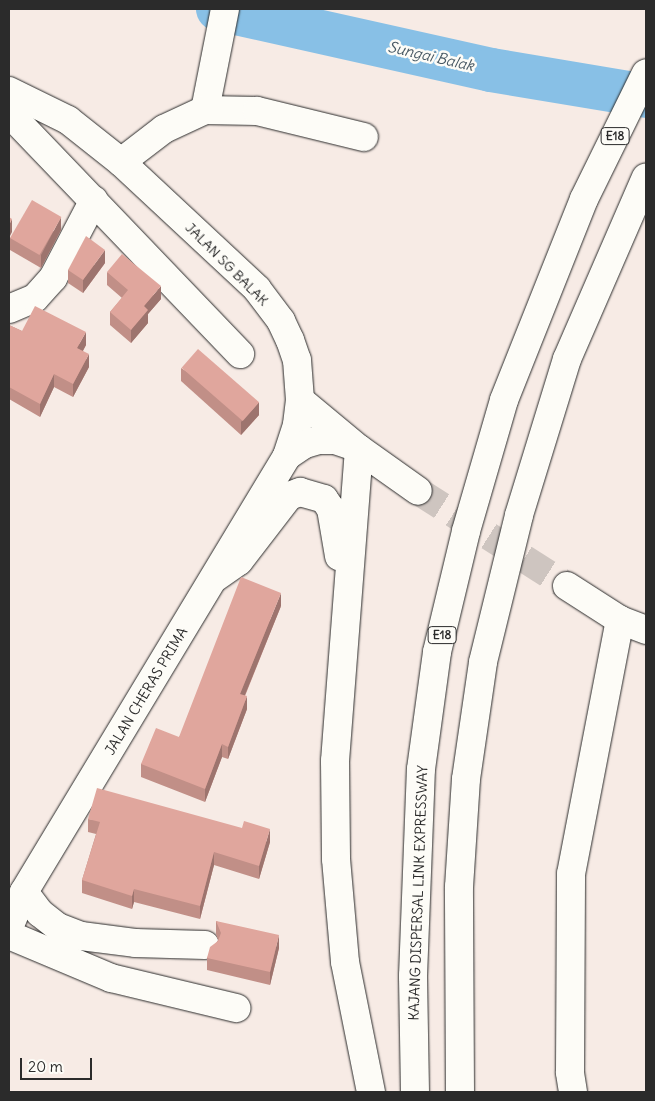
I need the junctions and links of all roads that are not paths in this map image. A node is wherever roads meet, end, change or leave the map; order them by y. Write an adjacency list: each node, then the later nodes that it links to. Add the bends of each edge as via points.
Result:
1 (225, 9): 4 (main road)
2 (646, 73): 26 (main road, KAJANG DISPERSAL LINK EXPRESSWAY / E18, via 584,199 504,400 466,531 438,652 421,769 413,976)
3 (9, 91): 7 (main road, JALAN SG BALAK, via 68,120)
4 (205, 110): 6 (main road, via 257,111); 7 (main road, via 164,129)
5 (9, 113): 9 (main road)
6 (364, 137)
7 (121, 162): 12 (main road, JALAN SG BALAK, via 257,289 270,305 281,321 297,360)
8 (646, 177): 27 (main road, via 567,359 519,515 483,662 466,779 459,887)
9 (94, 200): 10 (main road, via 53,278 35,298); 11 (main road)
10 (9, 310)
11 (240, 354)
12 (300, 400): 13 (main road); 14 (main road, JALAN SG BALAK, via 297,426)
13 (359, 449): 14 (main road, via 335,440 319,440 305,444); 15 (main road); 18 (main road)
14 (287, 456): 16 (main road, JALAN CHERAS PRIMA)
15 (418, 491)
16 (216, 577): 18 (main road, via 239,561 289,496 307,492 324,499 331,509); 21 (main road, JALAN CHERAS PRIMA)
17 (567, 586): 19 (main road)
18 (345, 594): 25 (main road, via 335,761 336,859 345,962)
19 (620, 620): 20 (main road); 28 (main road, via 571,874 570,1072)
20 (646, 630)
21 (15, 907): 23 (main road, via 40,913 58,927 80,936 134,943)
22 (9, 935): 24 (main road, via 110,978)
23 (205, 944)
24 (236, 1008)
25 (371, 1092)
26 (415, 1092)
27 (460, 1092)
28 (573, 1092)

